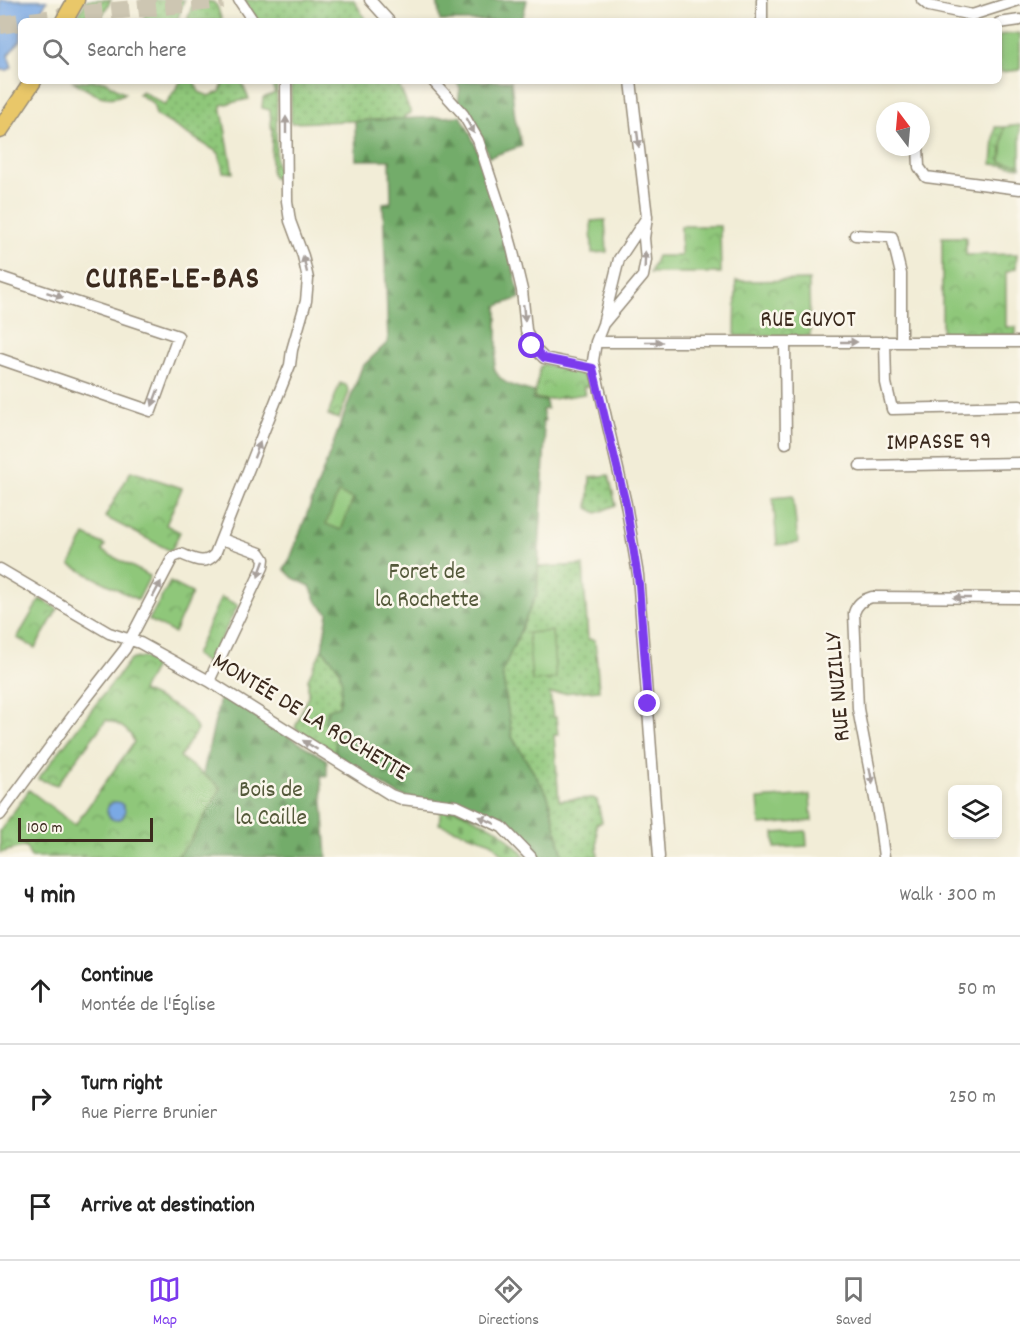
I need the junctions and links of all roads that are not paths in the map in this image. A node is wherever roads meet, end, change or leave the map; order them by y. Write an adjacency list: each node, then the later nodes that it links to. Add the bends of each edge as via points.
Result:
1 (76, 0): 7 (main road)
2 (238, 0): 8 (street)
3 (370, 0): 9 (street)
4 (762, 0): 10 (street)
5 (922, 0): 6 (street, via 929,6 966,15)
6 (1019, 0)
7 (66, 18)
8 (251, 18)
9 (386, 18)
10 (762, 18)
11 (1020, 20): 12 (street)
12 (1002, 23)
13 (21, 84): 18 (main road)
14 (31, 84): 19 (main road)
15 (286, 84): 37 (street, one-way to 15, via 290,365 306,301 307,269 290,223 287,201)
16 (436, 84): 32 (street, one-way to 32, via 463,114 477,140 509,238 532,346 544,358)
17 (631, 84): 22 (street, one-way to 22)
18 (0, 116)
19 (0, 130)
20 (918, 156): 21 (street, via 919,167 926,177)
21 (1020, 189)
22 (647, 214): 25 (street, via 619,259); 25 (street, one-way to 22, via 643,276)
23 (855, 235): 29 (street, via 892,237 901,273)
24 (0, 277): 31 (street, one-way to 31, via 178,336 151,411)
25 (603, 324): 27 (street)
26 (885, 341): 28 (street, RUE GUYOT, one-way to 26); 29 (street, RUE GUYOT); 33 (street, via 886,383 892,410)
27 (596, 342): 28 (street, RUE GUYOT, one-way to 28); 32 (street)
28 (785, 342): 34 (street)
29 (901, 342): 30 (street, RUE GUYOT)
30 (1020, 342)
31 (0, 359)
32 (593, 368): 44 (street, via 626,504 638,575)
33 (1020, 406)
34 (786, 443)
35 (1020, 463): 36 (street, IMPASSE 99)
36 (860, 466)
37 (222, 538): 40 (street, one-way to 37, via 173,557 181,554 198,561 212,558); 41 (street, one-way to 41, via 264,559)
38 (0, 569): 40 (street, MONTÉE DE LA ROCHETTE, via 109,633)
39 (1020, 598): 45 (street, RUE NUZILLY, one-way to 45, via 872,597 856,608 856,690)
40 (129, 640): 41 (street, MONTÉE DE LA ROCHETTE); 42 (street)
41 (209, 681): 43 (street, MONTÉE DE LA ROCHETTE, one-way to 41, via 502,827 457,806 402,799 384,791)
42 (0, 815)
43 (531, 857)
44 (659, 857)
45 (884, 857)

